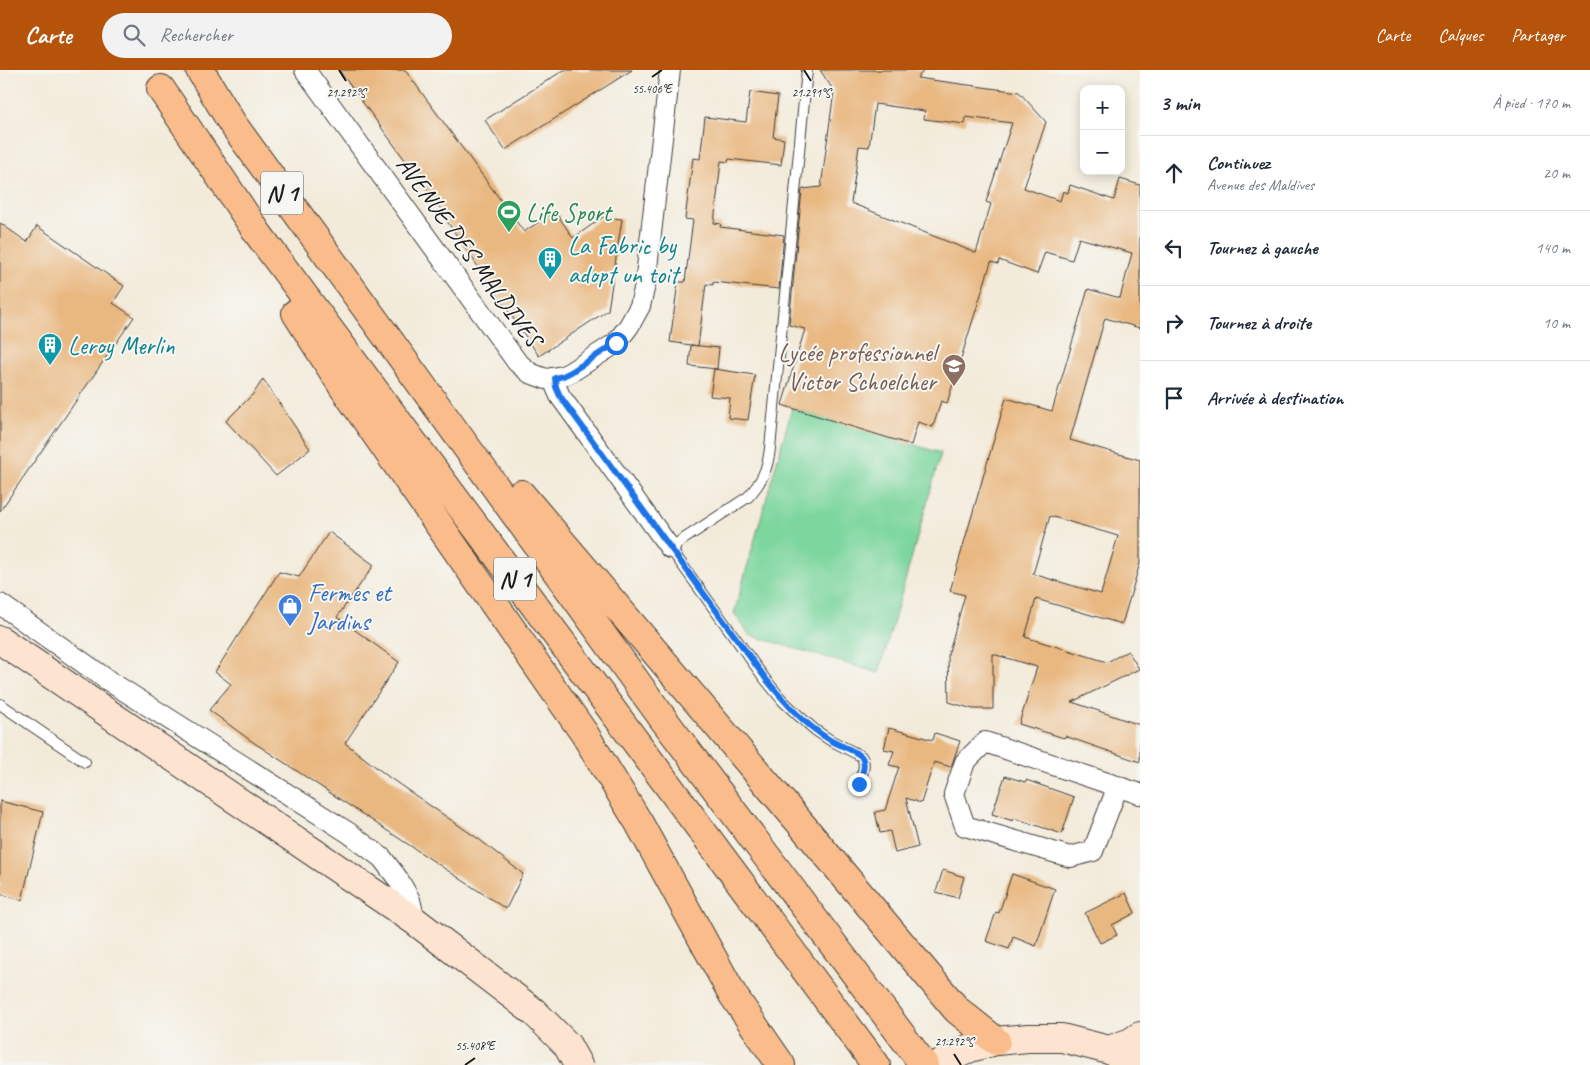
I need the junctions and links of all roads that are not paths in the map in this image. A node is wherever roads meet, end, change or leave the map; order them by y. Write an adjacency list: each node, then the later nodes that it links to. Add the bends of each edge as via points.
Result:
1 (200, 70): 6 (highway, N 1, via 232,123)
2 (305, 70): 7 (street, AVENUE DES MALDIVES, via 517,362 538,377)
3 (670, 70): 7 (street, via 640,306 616,343 571,372)
4 (807, 70): 8 (lane, via 766,470 744,500)
5 (156, 80): 21 (highway, via 249,240 343,387 584,733 639,823 733,995); 22 (highway, N 1, via 265,243)
6 (368, 313): 18 (highway, via 957,1010); 23 (highway, N 1, via 664,720)
7 (555, 378): 8 (street, via 560,396)
8 (670, 548): 13 (lane, via 783,701 815,730 861,756 864,765)
9 (0, 604): 16 (street, via 109,682 349,833 382,858 410,900)
10 (0, 640): 16 (main road)
11 (0, 704): 12 (lane)
12 (85, 762)
13 (859, 784)
14 (1118, 786): 14 (street, via 985,742 965,762 954,794 965,826 1070,857 1093,851); 15 (street)
15 (1140, 794)
16 (414, 921): 20 (main road, via 534,1012 567,1045)
17 (1140, 1036): 19 (main road)
18 (996, 1041): 19 (main road, via 1062,1038); 24 (main road, via 970,1048)
19 (1109, 1050): 25 (main road)
20 (578, 1065)
21 (781, 1065)
22 (876, 1065)
23 (924, 1065)
24 (936, 1065)
25 (1139, 1065)

